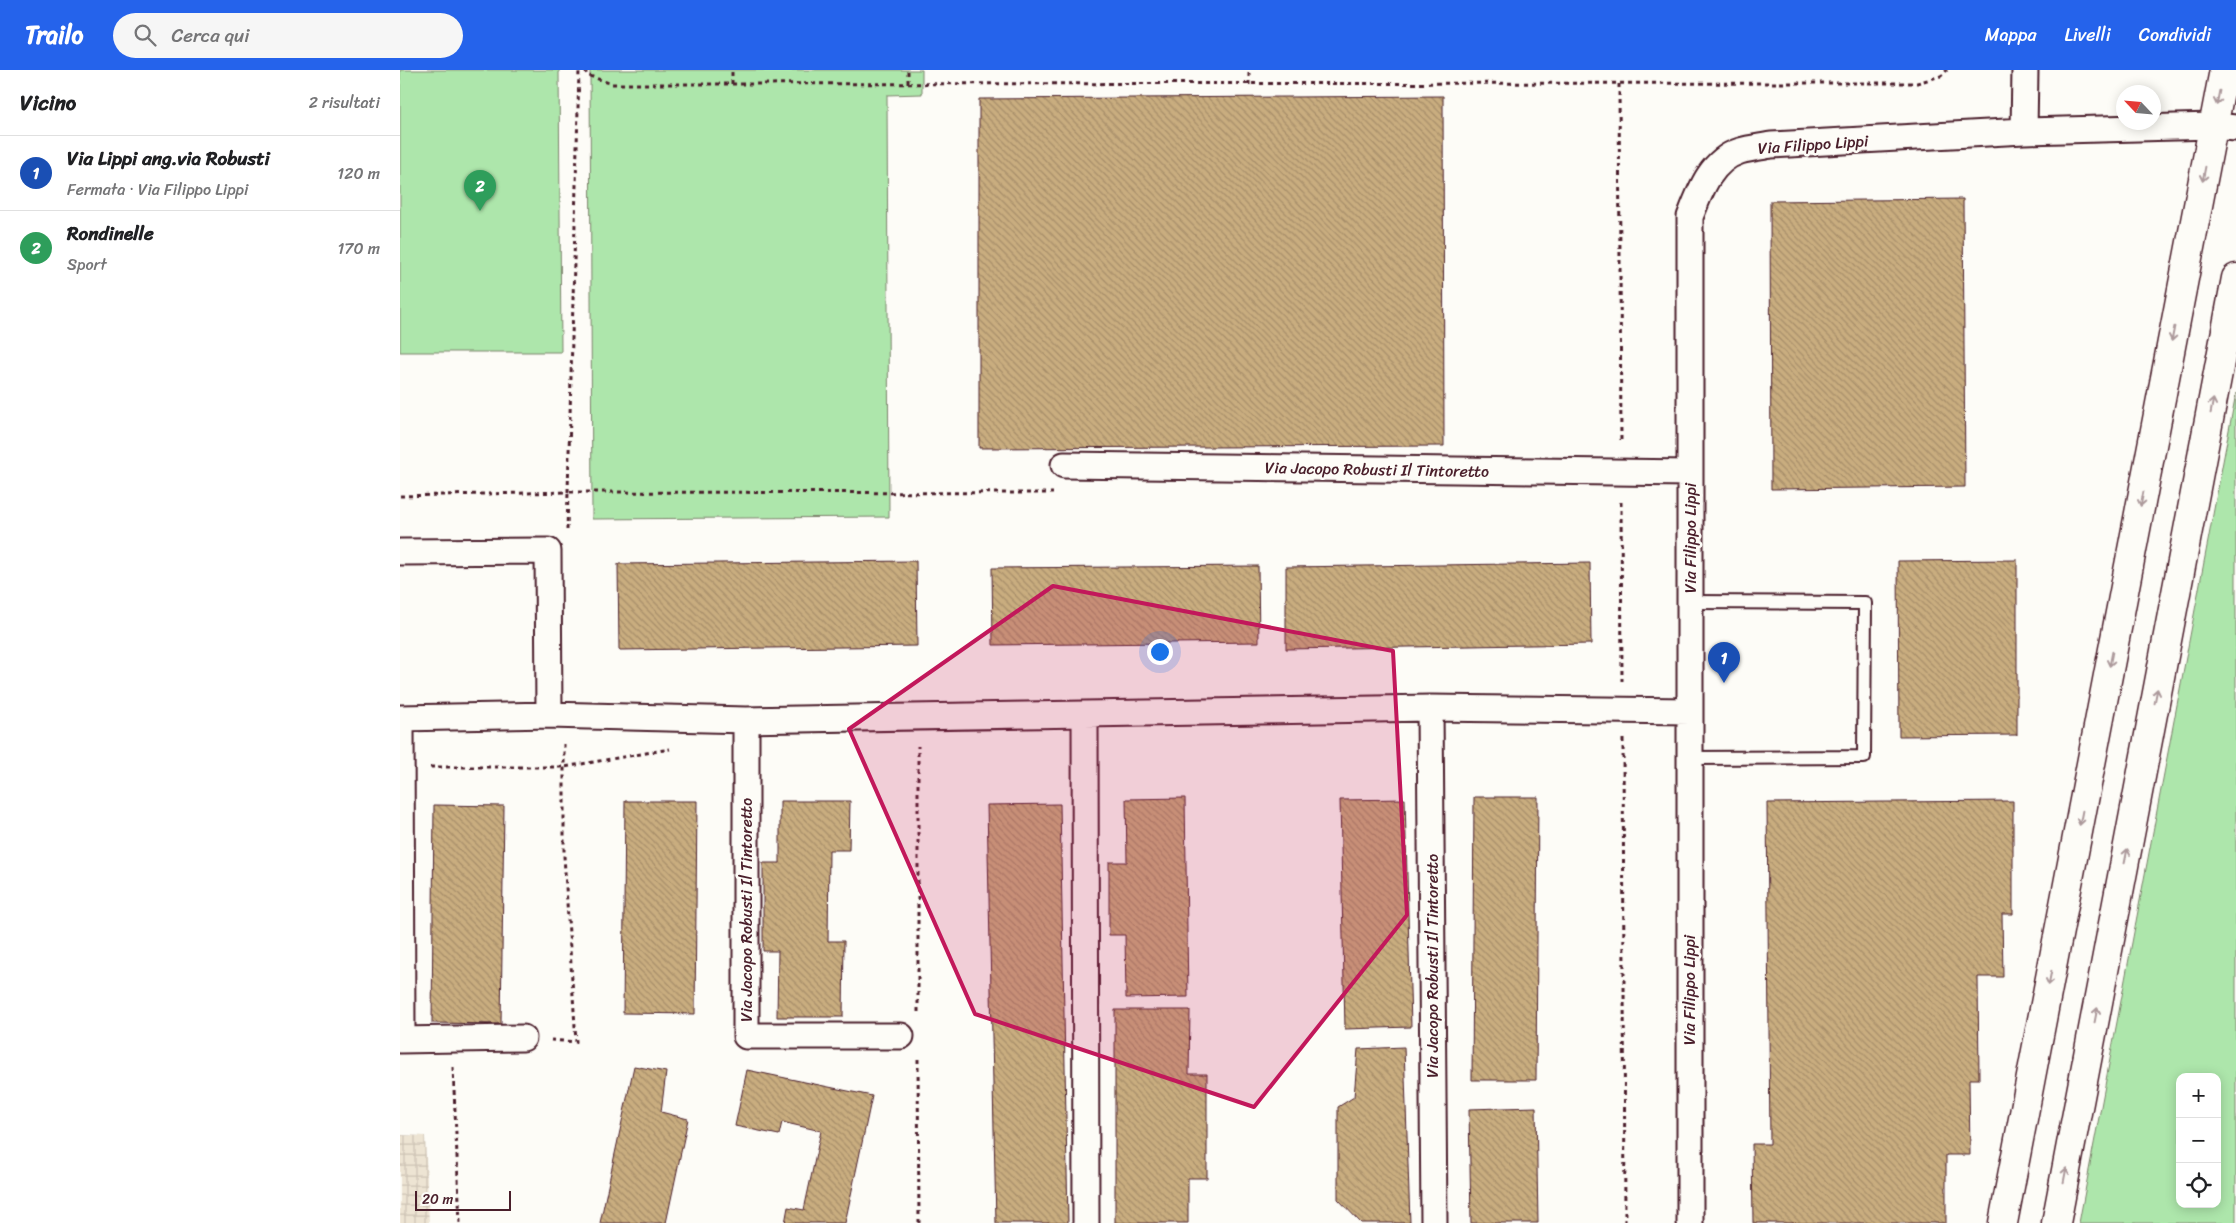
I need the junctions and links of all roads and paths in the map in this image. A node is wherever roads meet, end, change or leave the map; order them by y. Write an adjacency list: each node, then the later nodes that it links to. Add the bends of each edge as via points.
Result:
1 (579, 70): 19 (path)
2 (585, 70): 10 (path, via 587,75 612,84)
3 (732, 70): 10 (path)
4 (908, 70): 9 (path)
5 (1249, 70): 12 (path)
6 (1946, 70): 11 (path, via 1941,76 1917,83)
7 (2024, 70): 14 (street)
8 (2224, 70): 13 (street, one-way to 13)
9 (908, 83): 10 (path); 12 (path)
10 (732, 84)
11 (1619, 84): 12 (path); 17 (path)
12 (1249, 85)
13 (2224, 127): 14 (street, Via Filippo Lippi); 48 (street, one-way to 48)
14 (2024, 131): 18 (street, Via Filippo Lippi, via 1771,145 1739,151 1716,166 1702,186 1690,217)
15 (2236, 278): 49 (street, one-way to 15)
16 (1064, 465): 17 (street, Via Jacopo Robusti Il Tintoretto)
17 (1621, 472): 18 (street, Via Jacopo Robusti Il Tintoretto); 25 (path)
18 (1690, 473): 23 (street, Via Filippo Lippi)
19 (568, 492): 20 (path); 21 (path)
20 (400, 496)
21 (567, 531)
22 (400, 552): 28 (street, via 548,551)
23 (1690, 602): 26 (street, Via Filippo Lippi); 33 (lane, Via Filippo Lippi, via 1865,603 1865,612 1864,757)
24 (1430, 708): 25 (street); 27 (street); 45 (street, Via Jacopo Robusti Il Tintoretto)
25 (1622, 710): 26 (street); 46 (path)
26 (1690, 711): 33 (street, Via Filippo Lippi)
27 (1085, 714): 30 (street); 44 (street)
28 (556, 715): 29 (street); 30 (street); 35 (path)
29 (400, 718): 34 (street)
30 (746, 720): 37 (street, Via Jacopo Robusti Il Tintoretto, via 746,1036)
31 (919, 740): 36 (path, via 916,758)
32 (679, 748): 35 (path)
33 (1689, 758): 47 (street, Via Filippo Lippi)
34 (401, 767): 35 (path); 40 (street)
35 (564, 767): 38 (path, via 564,856 576,1042)
36 (918, 1015)
37 (901, 1036)
38 (523, 1038): 39 (street)
39 (451, 1039): 40 (street); 42 (path)
40 (401, 1040)
41 (918, 1055): 43 (path)
42 (460, 1223)
43 (919, 1223)
44 (1086, 1223)
45 (1434, 1223)
46 (1625, 1223)
47 (1690, 1223)
48 (2003, 1223)
49 (2056, 1223)

